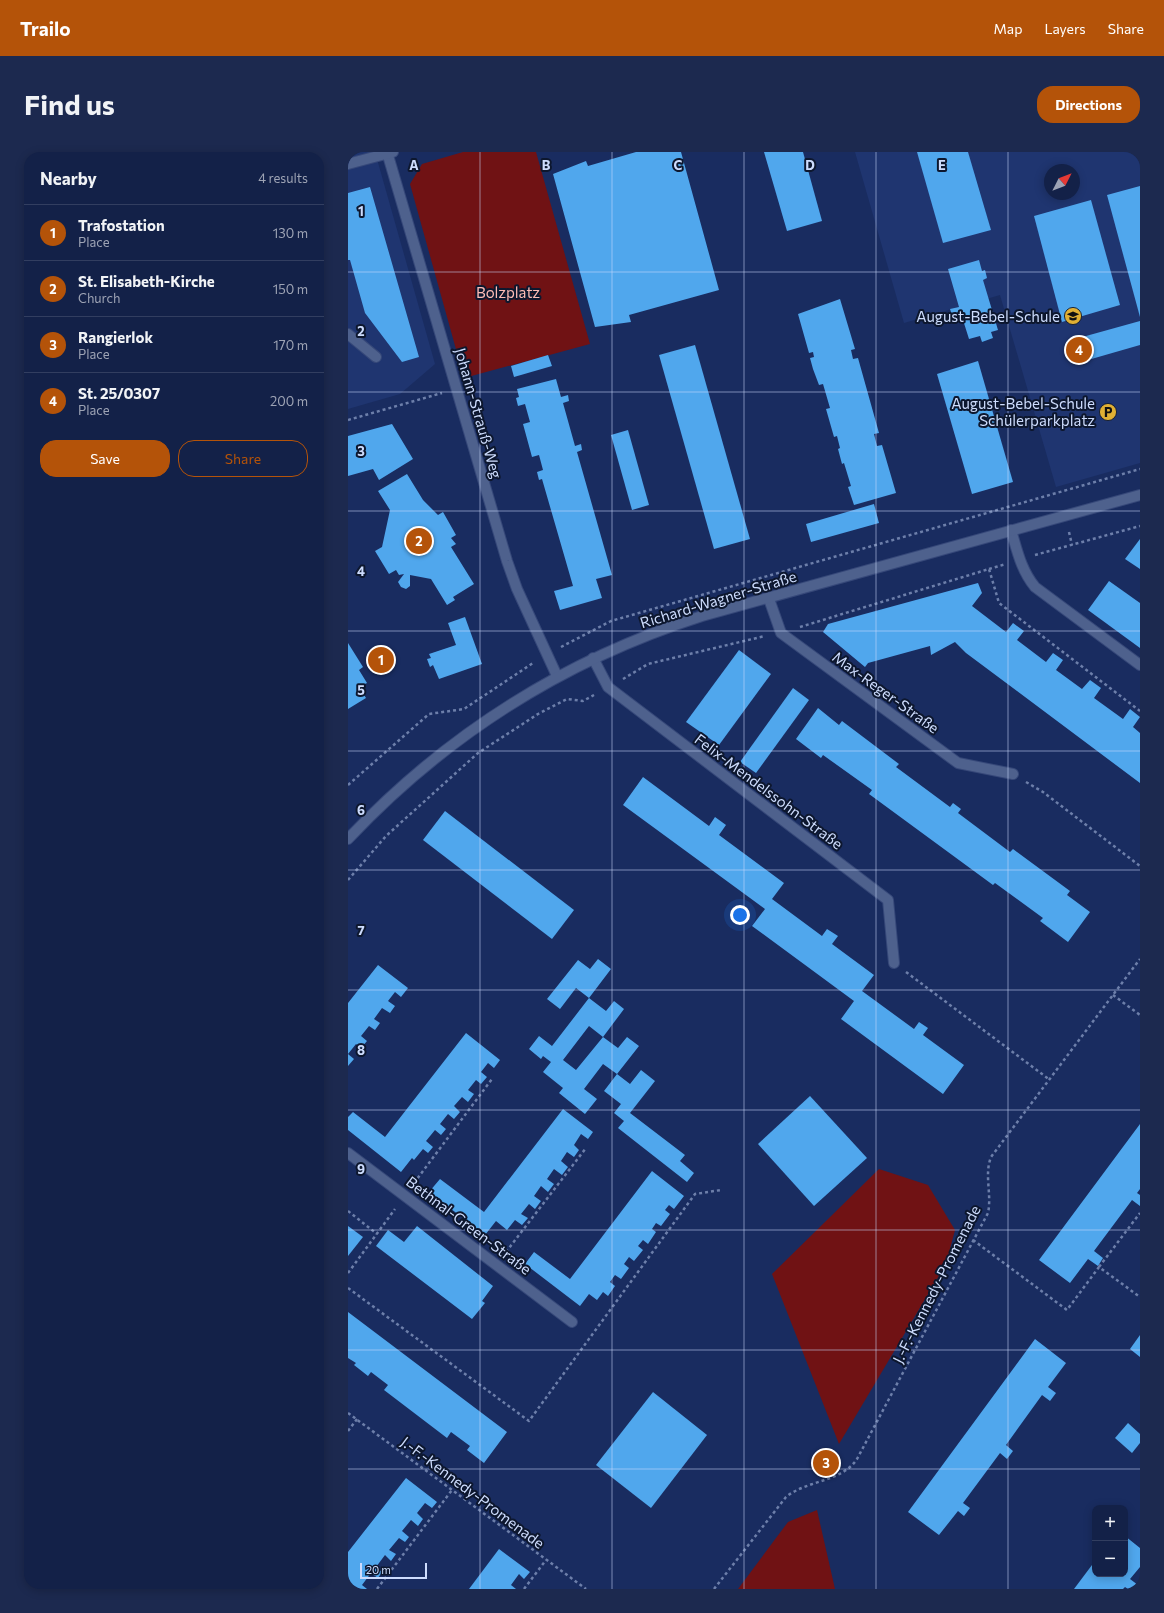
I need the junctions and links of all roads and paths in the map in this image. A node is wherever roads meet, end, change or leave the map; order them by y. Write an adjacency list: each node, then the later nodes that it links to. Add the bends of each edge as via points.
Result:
1 (389, 153): 2 (street); 5 (street, Johann-Strauß-Weg)
2 (348, 164)
3 (348, 334): 4 (street)
4 (376, 357)
5 (456, 389): 6 (path); 16 (street, Johann-Strauß-Weg, via 511,574)
6 (348, 420)
7 (1140, 495): 9 (street, Richard-Wagner-Straße)
8 (1140, 526): 10 (path)
9 (1010, 530): 10 (street); 12 (street, Richard-Wagner-Straße)
10 (1019, 560): 11 (path); 15 (street, via 1035,587)
11 (989, 569): 13 (path); 18 (path, via 999,603)
12 (769, 599): 13 (street); 14 (street, Richard-Wagner-Straße, via 665,628)
13 (781, 633): 17 (path, via 648,664); 19 (street, Max-Reger-Straße, via 958,762)
14 (593, 658): 16 (street, Richard-Wagner-Straße); 17 (street, Felix-Mendelssohn-Straße)
15 (1140, 665)
16 (557, 676): 20 (street, Richard-Wagner-Straße, via 508,705 445,749 394,793)
17 (608, 687): 22 (path, via 584,701 567,699 478,752 386,836); 24 (street, Felix-Mendelssohn-Straße, via 888,900)
18 (1140, 711)
19 (1013, 774): 21 (path, via 1043,792)
20 (348, 839)
21 (1140, 866)
22 (348, 880)
23 (1140, 959): 25 (path, J.-F.-Kennedy-Promenade)
24 (894, 963): 28 (path)
25 (1113, 995): 26 (path); 28 (path, J.-F.-Kennedy-Promenade)
26 (1140, 1015)
27 (492, 1079): 31 (path)
28 (1050, 1080): 35 (path, J.-F.-Kennedy-Promenade, via 991,1157 987,1174 990,1203 988,1213)
29 (586, 1148): 36 (path)
30 (348, 1153): 31 (street, Bethnal-Green-Straße)
31 (405, 1195): 34 (path); 36 (street, Bethnal-Green-Straße)
32 (348, 1211): 34 (path)
33 (1140, 1213): 37 (path)
34 (377, 1234): 38 (path)
35 (974, 1240): 37 (path, via 1066,1310); 49 (path, J.-F.-Kennedy-Promenade, via 853,1466 796,1489 786,1497)
36 (496, 1265): 40 (street, Bethnal-Green-Straße)
37 (1099, 1267): 39 (path)
38 (348, 1273)
39 (1140, 1297)
40 (572, 1322)
41 (348, 1413): 42 (path, J.-F.-Kennedy-Promenade)
42 (357, 1419): 43 (path); 44 (path, J.-F.-Kennedy-Promenade)
43 (348, 1431)
44 (452, 1490): 45 (path, J.-F.-Kennedy-Promenade); 46 (path)
45 (546, 1560): 47 (path); 48 (path, J.-F.-Kennedy-Promenade)
46 (376, 1589)
47 (524, 1589)
48 (586, 1589)
49 (714, 1589)

